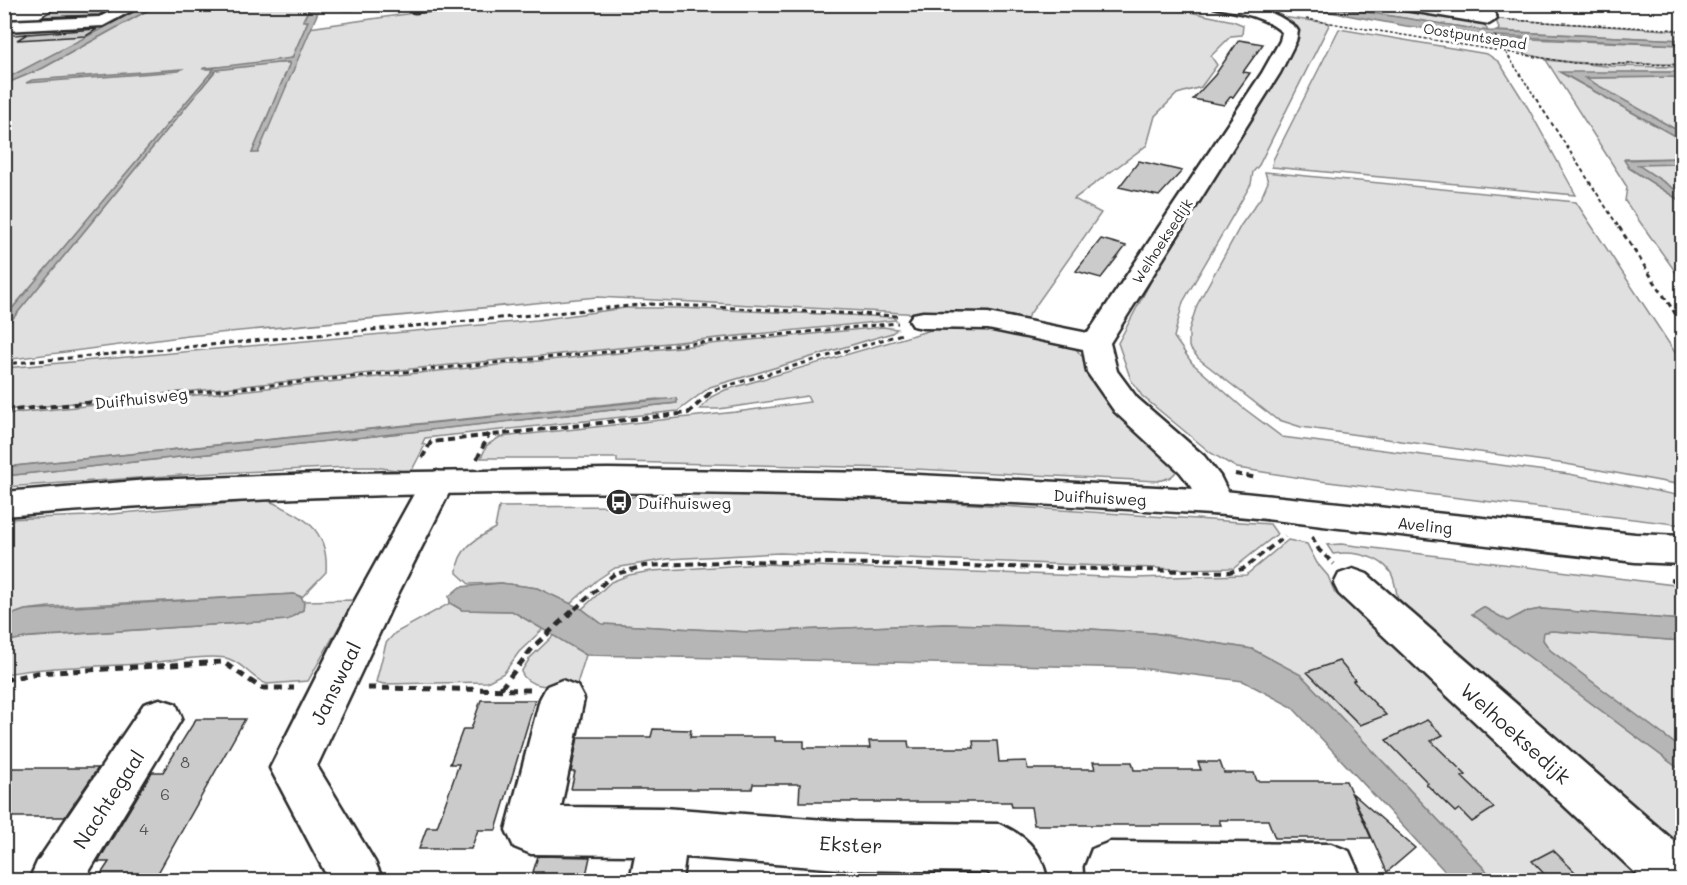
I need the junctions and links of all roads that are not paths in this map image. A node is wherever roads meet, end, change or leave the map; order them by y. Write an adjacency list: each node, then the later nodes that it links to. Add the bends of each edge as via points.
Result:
1 (138, 4): 11 (street, via 103,21)
2 (342, 4): 3 (street)
3 (354, 4)
4 (412, 4): 5 (street, via 415,8 427,8)
5 (453, 4)
6 (1219, 4): 13 (street, Welhoeksedijk, via 1280,22 1290,31 1283,51)
7 (1393, 4): 9 (street)
8 (20, 9): 10 (street)
9 (1487, 12)
10 (4, 17)
11 (4, 26)
12 (923, 320): 13 (street, via 987,321)
13 (1096, 343): 15 (street, via 1102,372 1126,405 1192,464 1208,484)
14 (423, 484): 15 (street, Duifhuisweg, via 598,481 879,485); 16 (street, Duifhuisweg, via 148,492); 26 (street, Janswaal, via 293,768)
15 (1215, 502): 17 (street, Aveling)
16 (4, 504)
17 (1635, 548): 18 (street, Aveling); 19 (street, Aveling)
18 (1683, 550)
19 (1683, 557)
20 (1353, 584): 30 (street, Welhoeksedijk)
21 (562, 699): 23 (street, Ekster, via 531,830)
22 (160, 718): 25 (street, Nachtegaal)
23 (664, 832): 27 (street); 28 (street, Ekster, via 853,846 999,848 1020,870)
24 (1334, 875): 29 (street, via 1110,867)
25 (55, 880)
26 (357, 880)
27 (656, 880)
28 (1021, 880)
29 (1112, 880)
30 (1680, 880)

